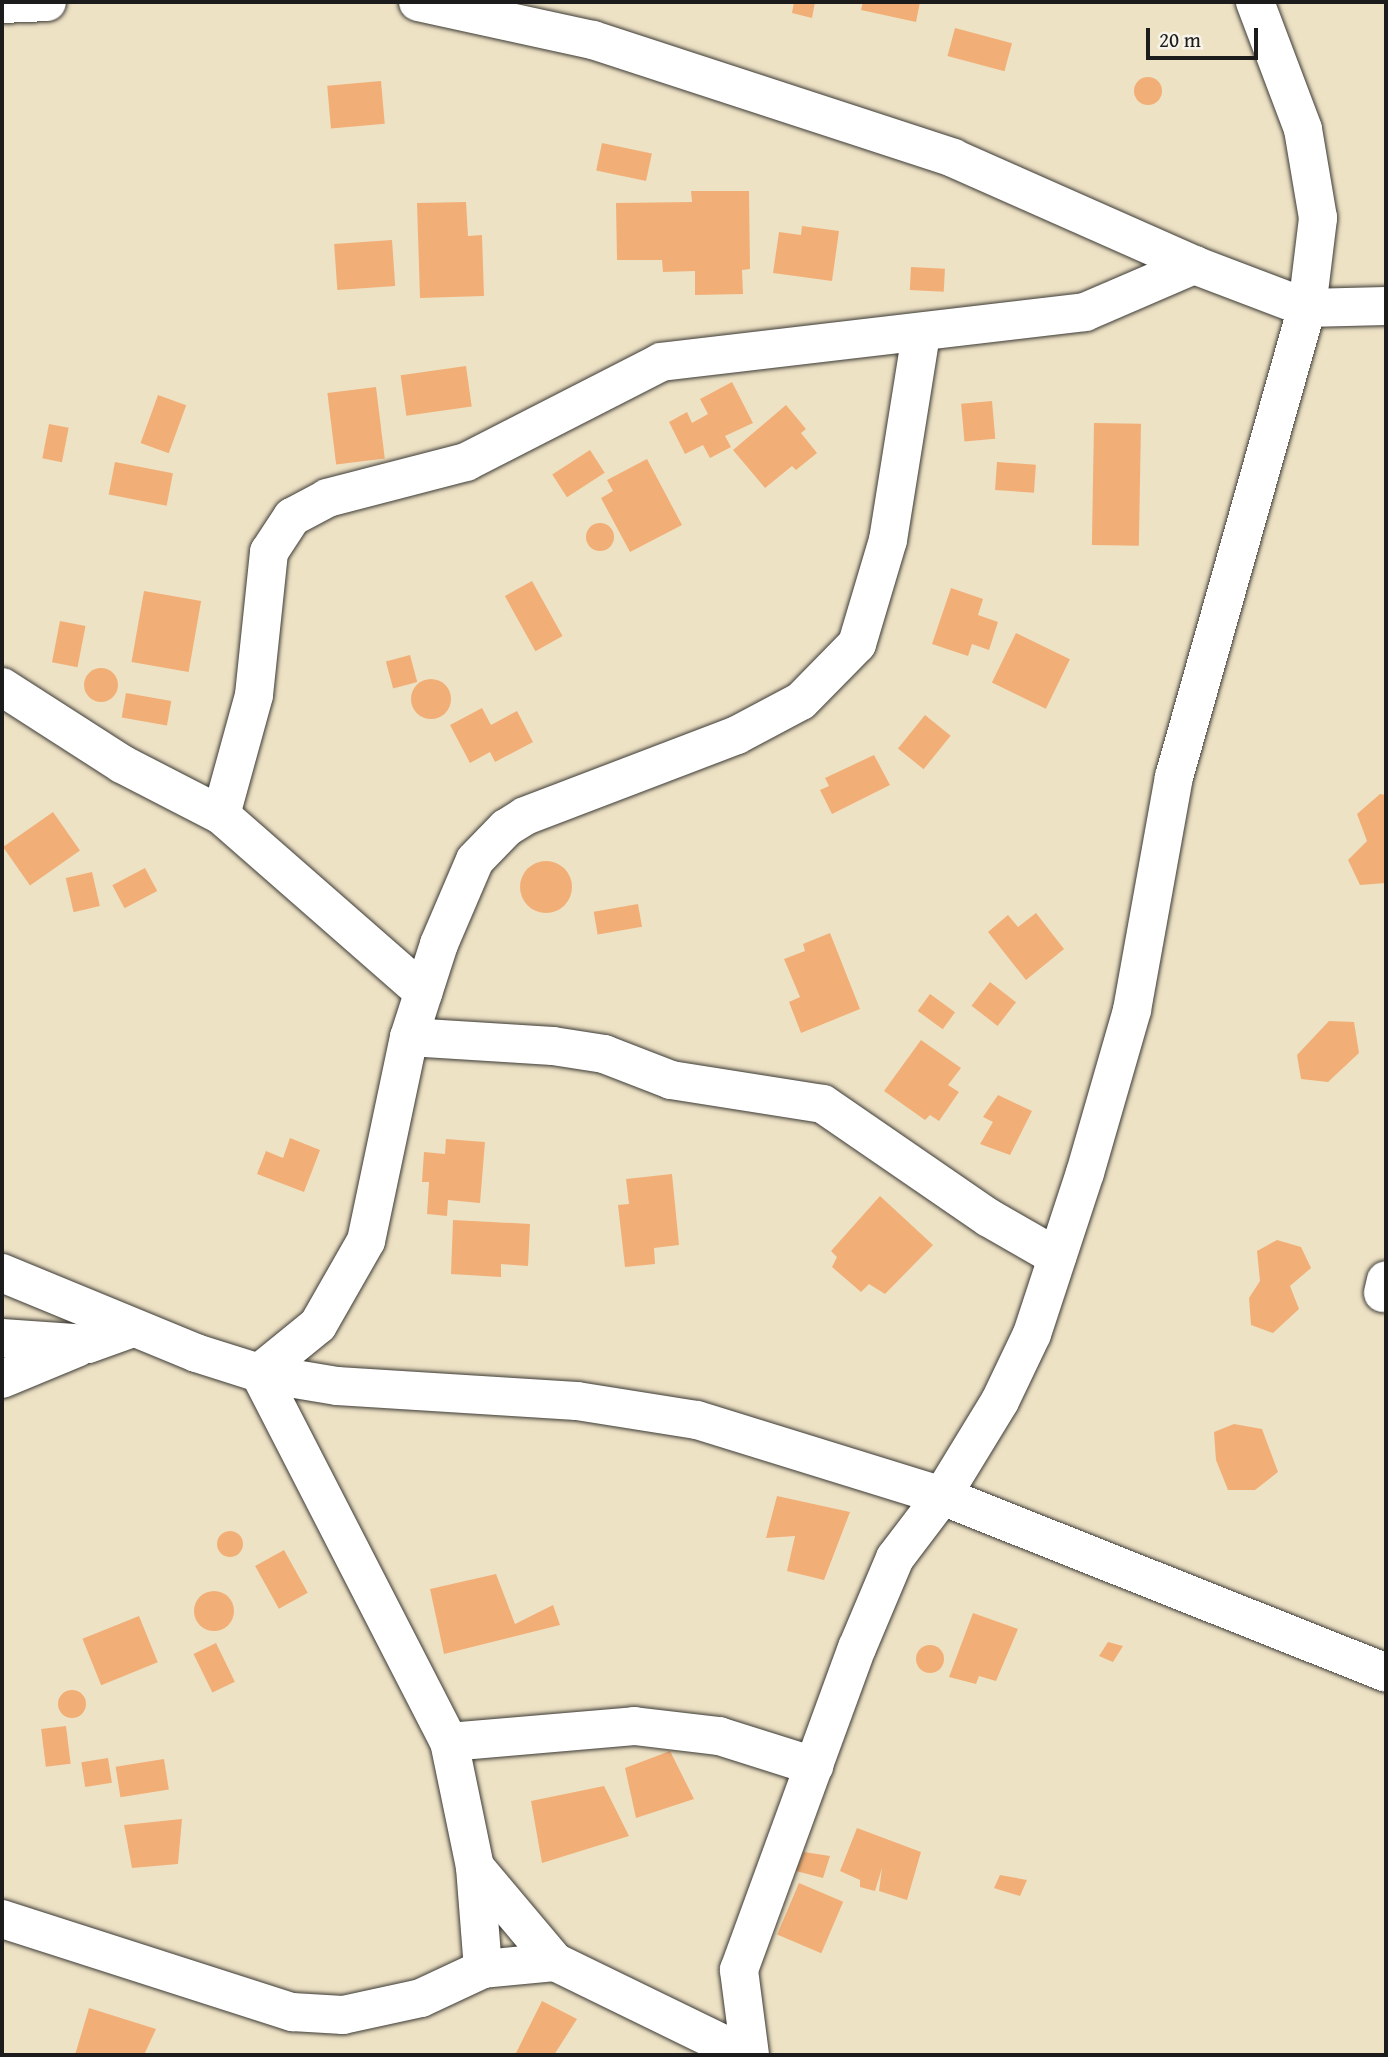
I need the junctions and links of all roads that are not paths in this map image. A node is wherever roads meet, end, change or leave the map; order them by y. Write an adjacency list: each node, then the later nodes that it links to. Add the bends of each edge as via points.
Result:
1 (47, 2): 4 (street)
2 (418, 2): 5 (street, via 593,40 940,154)
3 (1255, 2): 7 (street, via 1304,129 1318,218)
4 (2, 4)
5 (1194, 265): 7 (street); 8 (street, via 1085,312)
6 (1386, 306): 7 (street)
7 (1307, 308): 13 (street, via 1174,777 1132,1010)
8 (921, 333): 10 (street, via 661,362 466,462 327,498 292,517 269,552 254,695); 11 (street, via 888,540 857,645 801,701 737,736 525,816 506,828 465,876)
9 (2, 687): 10 (street, via 122,764)
10 (221, 815): 11 (street)
11 (423, 992): 12 (street)
12 (409, 1037): 13 (street, via 554,1046 604,1054 671,1080 823,1104 989,1218); 18 (street, via 366,1241 318,1325)
13 (1057, 1257): 20 (street, via 1032,1334 1005,1390)
14 (2, 1273): 15 (street)
15 (133, 1328): 17 (street); 18 (street)
16 (2, 1338): 17 (street)
17 (88, 1344): 19 (street)
18 (260, 1373): 20 (street, via 337,1386 577,1401 697,1420); 22 (street)
19 (2, 1379)
20 (942, 1496): 21 (street); 23 (street, via 895,1558)
21 (1386, 1673)
22 (449, 1742): 23 (street, via 634,1726 719,1737); 24 (street)
23 (814, 1766): 28 (street, via 739,1970)
24 (475, 1867): 26 (street); 27 (street)
25 (2, 1919): 27 (street, via 292,2012 343,2015 421,1997)
26 (555, 1962): 27 (street); 28 (street)
27 (483, 1969)
28 (748, 2055)

